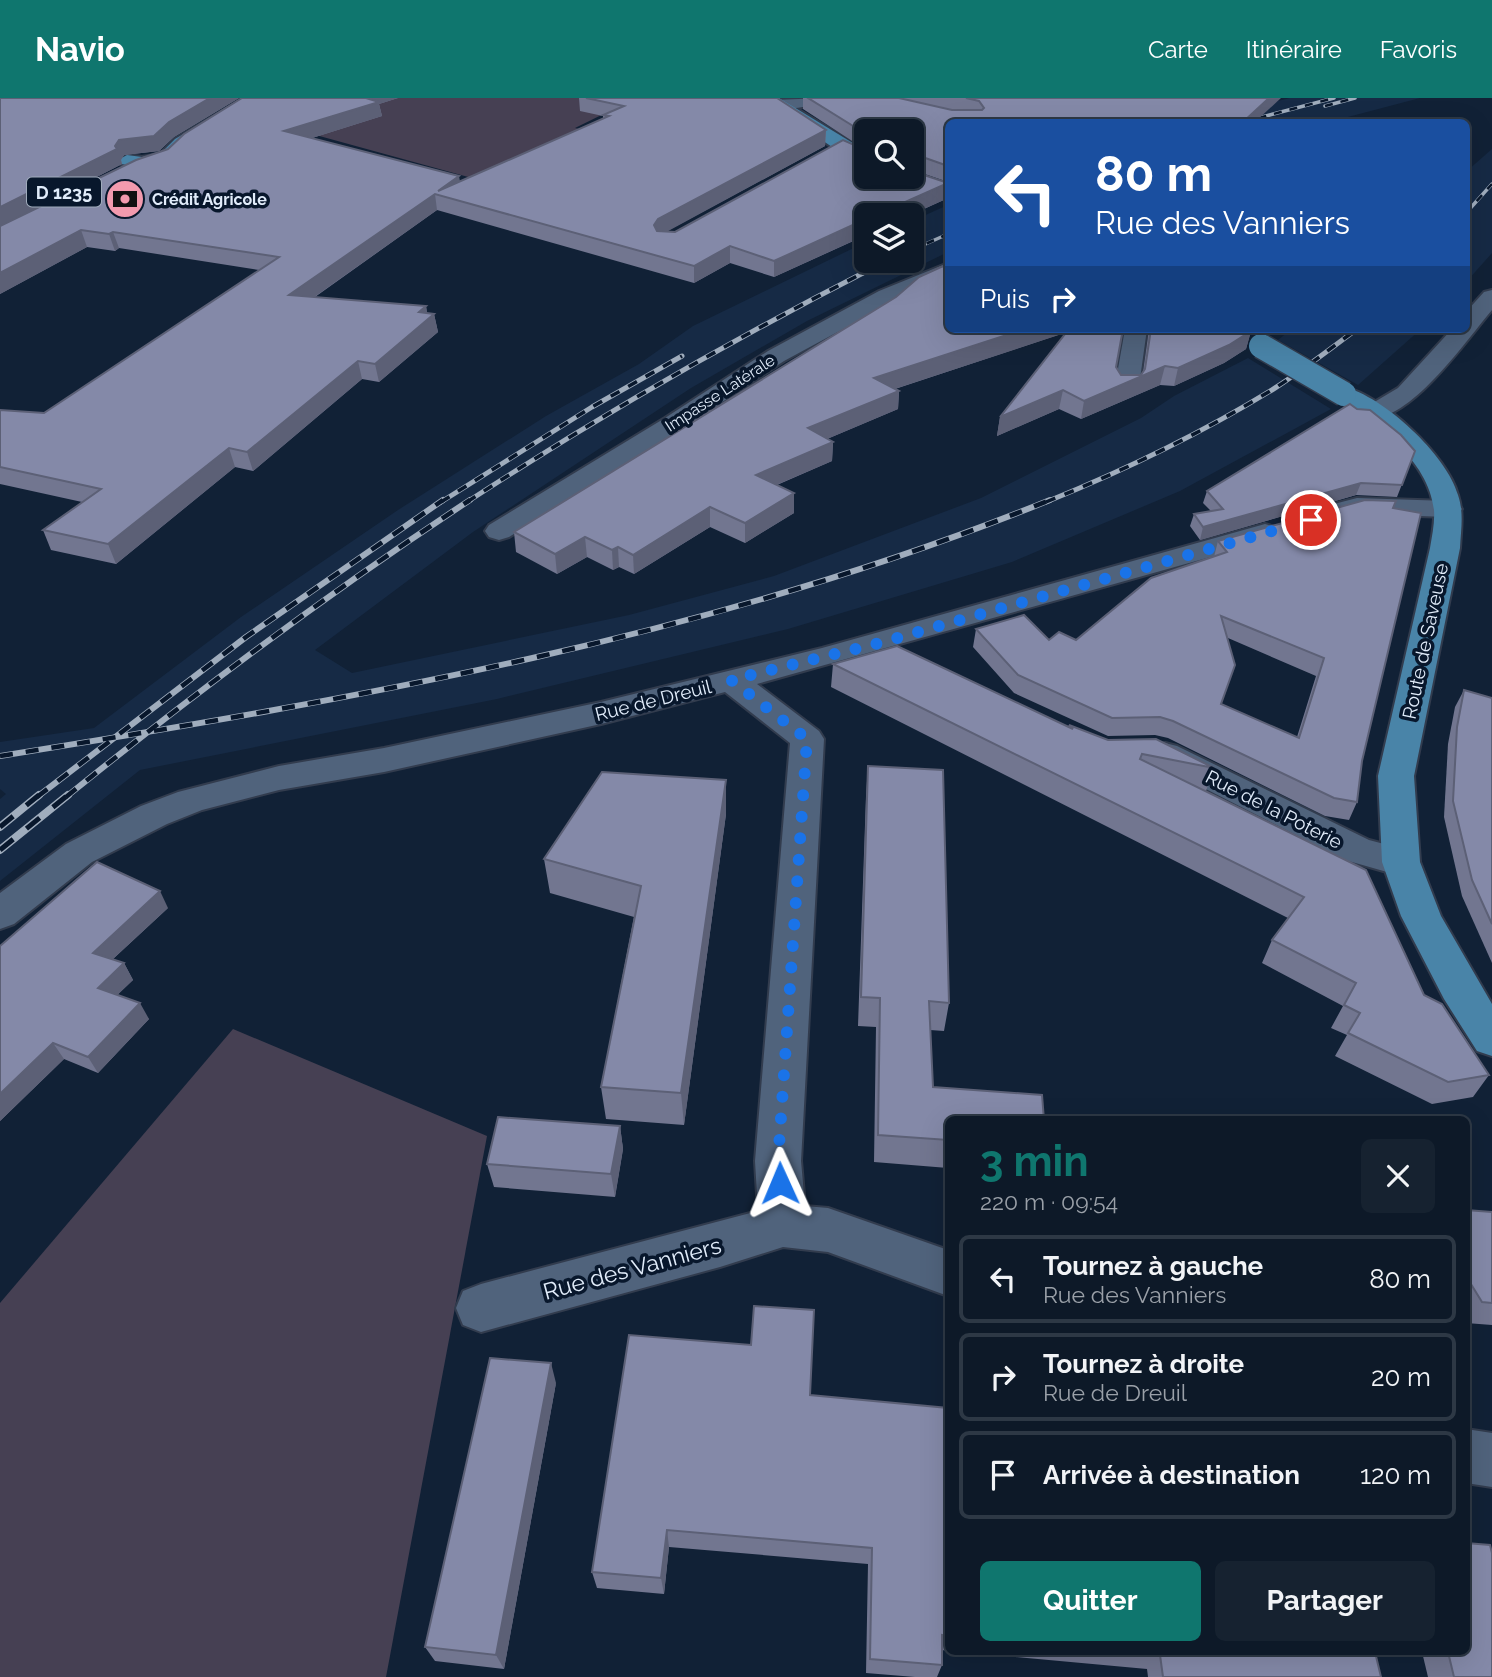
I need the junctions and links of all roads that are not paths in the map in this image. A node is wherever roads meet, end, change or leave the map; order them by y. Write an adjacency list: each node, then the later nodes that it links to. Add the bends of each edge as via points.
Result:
1 (233, 98): 7 (main road, D 1235)
2 (256, 98): 7 (main road, D 1235)
3 (817, 98): 4 (street)
4 (773, 101): 5 (main road)
5 (841, 145): 6 (main road); 8 (street)
6 (854, 152)
7 (157, 153): 9 (main road, D 1235)
8 (819, 157)
9 (121, 167)
10 (945, 270): 19 (street, Impasse Latérale, via 776,356)
11 (1492, 297): 12 (street)
12 (1470, 322)
13 (1135, 333): 16 (street)
14 (1461, 333): 17 (street, via 1407,393)
15 (1252, 340): 17 (main road, Route de Saveuse, bridge)
16 (1127, 386)
17 (1375, 412): 18 (main road, Route de Saveuse, via 1437,476)
18 (1448, 509): 20 (street, Rue de Dreuil, via 1357,506 896,652); 22 (main road, Route de Saveuse, via 1445,548 1396,776)
19 (499, 531)
20 (731, 680): 23 (street, Rue de Dreuil, via 574,719 279,778 191,801 79,853); 25 (street, via 807,739 778,1161)
21 (1129, 750): 22 (street, Rue de la Poterie, via 1155,749 1359,852)
22 (1401, 862): 24 (main road, Route de Saveuse, via 1421,916)
23 (0, 914)
24 (1492, 1039)
25 (783, 1225): 26 (street, Rue des Vanniers, via 828,1230); 27 (street, Rue des Vanniers)
26 (945, 1272)
27 (481, 1308)
28 (1470, 1457): 29 (street)
29 (1492, 1460)

